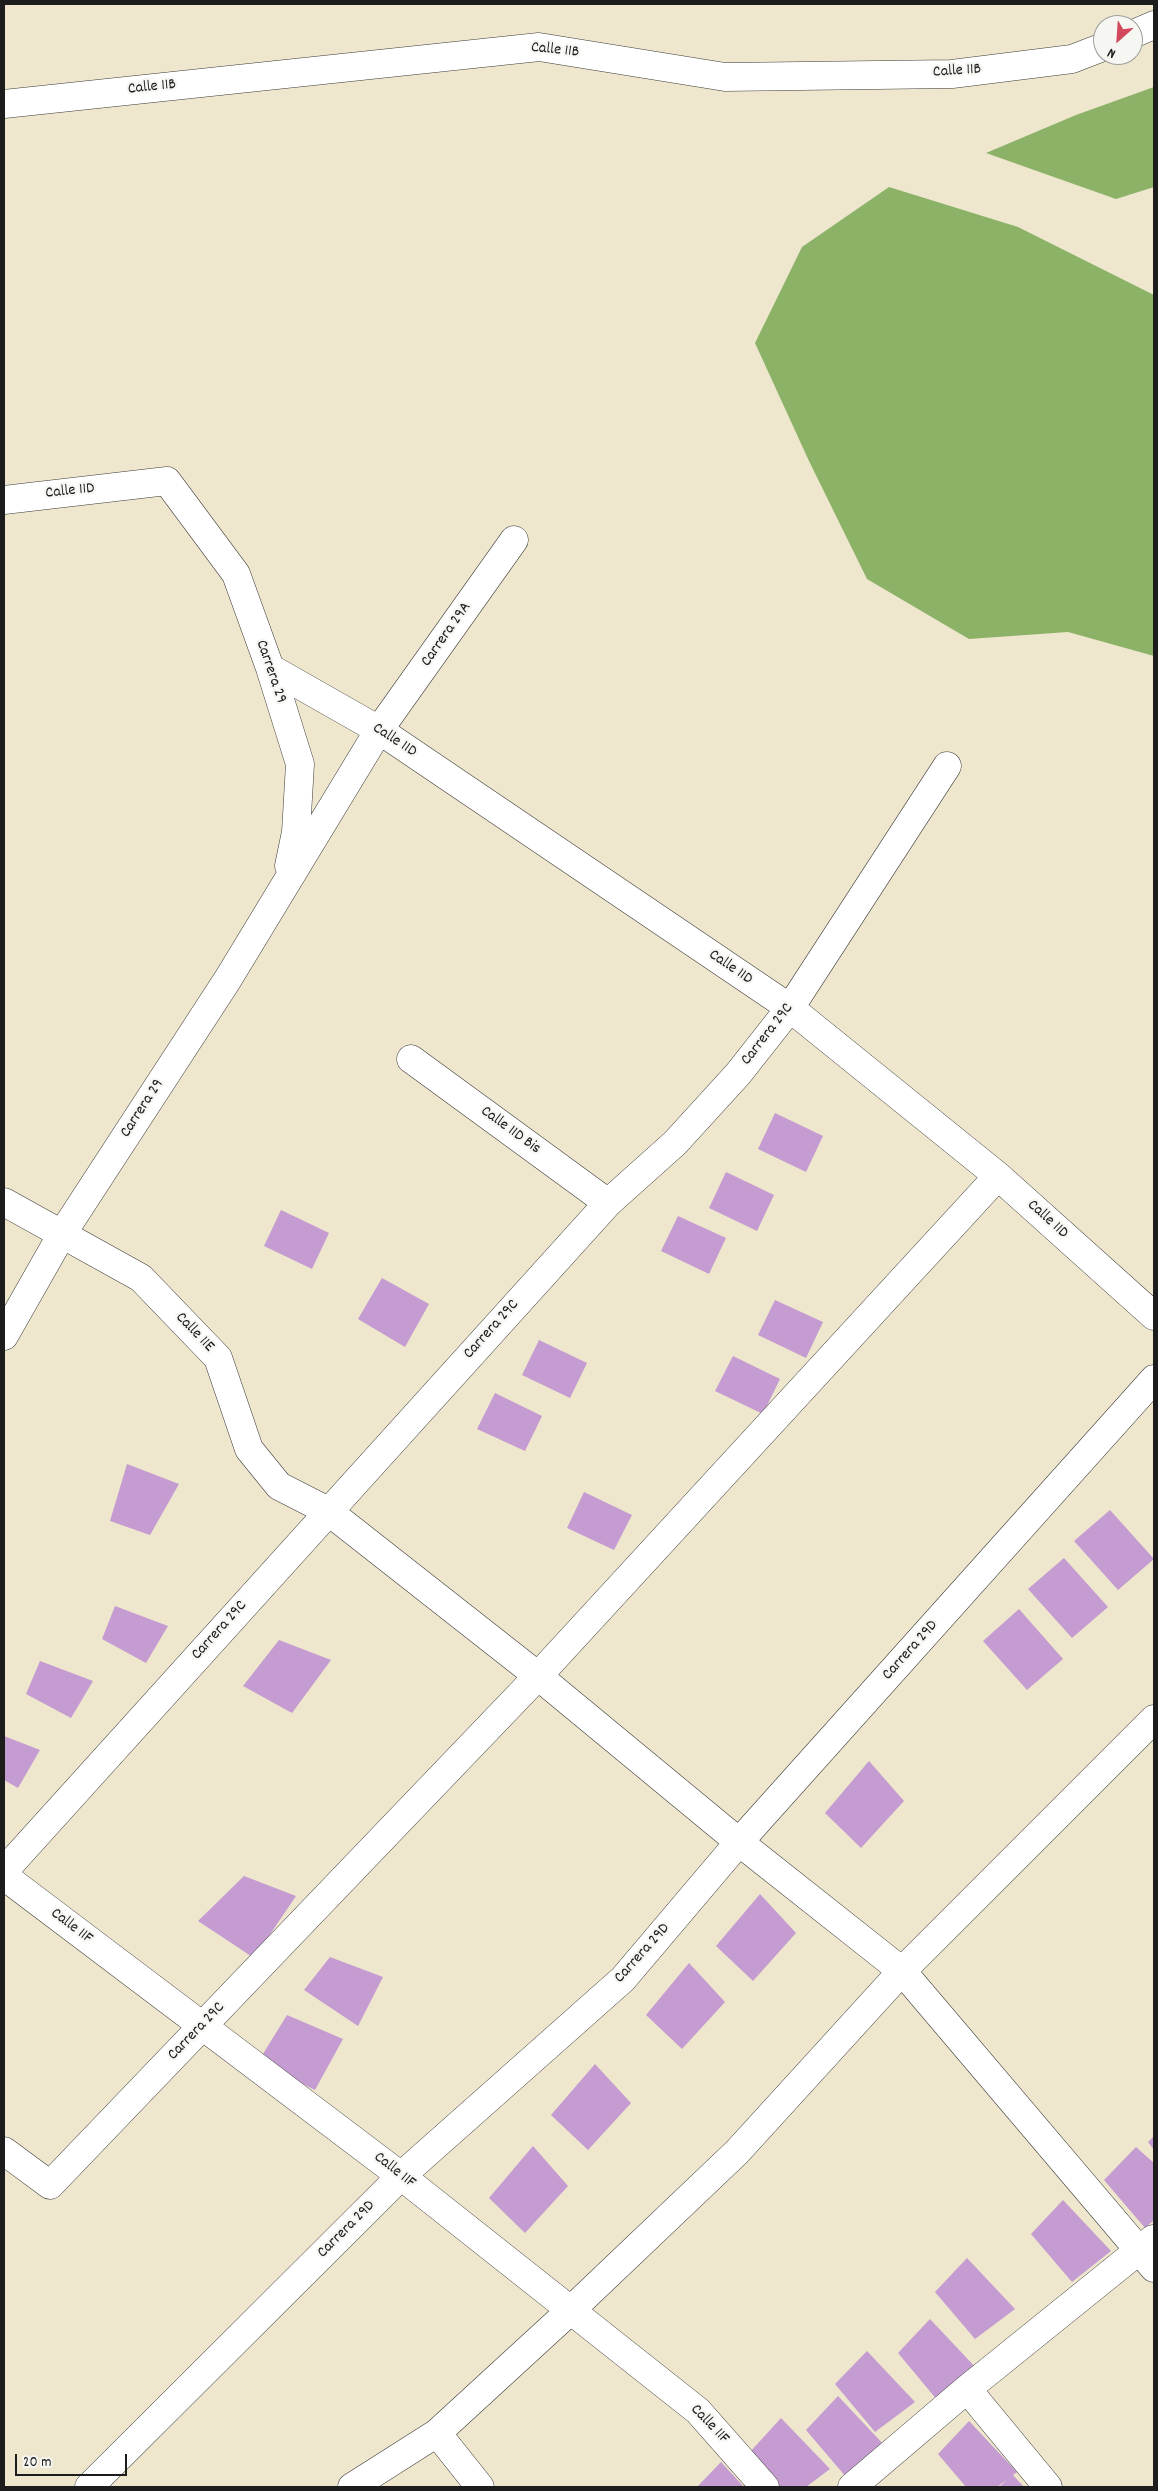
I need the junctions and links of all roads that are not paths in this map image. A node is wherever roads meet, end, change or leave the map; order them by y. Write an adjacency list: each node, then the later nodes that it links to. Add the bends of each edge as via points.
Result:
1 (1093, 51): 2 (street, Calle 11B, via 1072,59 952,74 724,77 539,47)
2 (4, 104)
3 (167, 481): 4 (street, Calle 11D); 6 (street, Carrera 29, via 236,574)
4 (4, 500)
5 (514, 540): 7 (street, Carrera 29A)
6 (270, 668): 7 (street, Calle 11D); 9 (street, Carrera 29, via 300,764 296,832)
7 (379, 730): 9 (street, Carrera 29); 10 (street, Calle 11D)
8 (947, 766): 10 (street, Carrera 29C)
9 (286, 885): 15 (street, Carrera 29)
10 (790, 1008): 12 (street, Calle 11D); 14 (street, Carrera 29C, via 738,1074 675,1143)
11 (411, 1059): 14 (street, Calle 11D Bis)
12 (998, 1176): 16 (street, Calle 11D); 20 (street, Carrera 29C)
13 (4, 1202): 15 (street, Calle 11E)
14 (608, 1203): 19 (street, Carrera 29C)
15 (62, 1234): 17 (street, Carrera 29); 19 (street, Calle 11E, via 141,1278 218,1358 249,1449 279,1486)
16 (1154, 1316)
17 (4, 1336)
18 (1154, 1379): 22 (street, Carrera 29D)
19 (328, 1511): 20 (street, Calle 11E); 23 (street, Carrera 29C)
20 (538, 1676): 22 (street, Calle 11E); 26 (street, Carrera 29C)
21 (1154, 1718): 25 (street)
22 (739, 1842): 25 (street, Calle 11E); 28 (street, Carrera 29D, via 622,1979)
23 (4, 1871)
24 (4, 1876): 26 (street, Calle 11F)
25 (902, 1971): 29 (street, Calle 11E); 30 (street, via 737,2152)
26 (204, 2026): 27 (street, Carrera 29C, via 50,2186); 28 (street, Calle 11F)
27 (4, 2151)
28 (401, 2176): 30 (street, Calle 11F); 33 (street, Carrera 29D)
29 (1149, 2252): 31 (street)
30 (571, 2310): 32 (street); 36 (street, Calle 11F, via 698,2411)
31 (967, 2389): 37 (street); 38 (street)
32 (437, 2433): 34 (street); 35 (street)
33 (89, 2487)
34 (352, 2487)
35 (480, 2487)
36 (765, 2487)
37 (852, 2487)
38 (1048, 2487)

